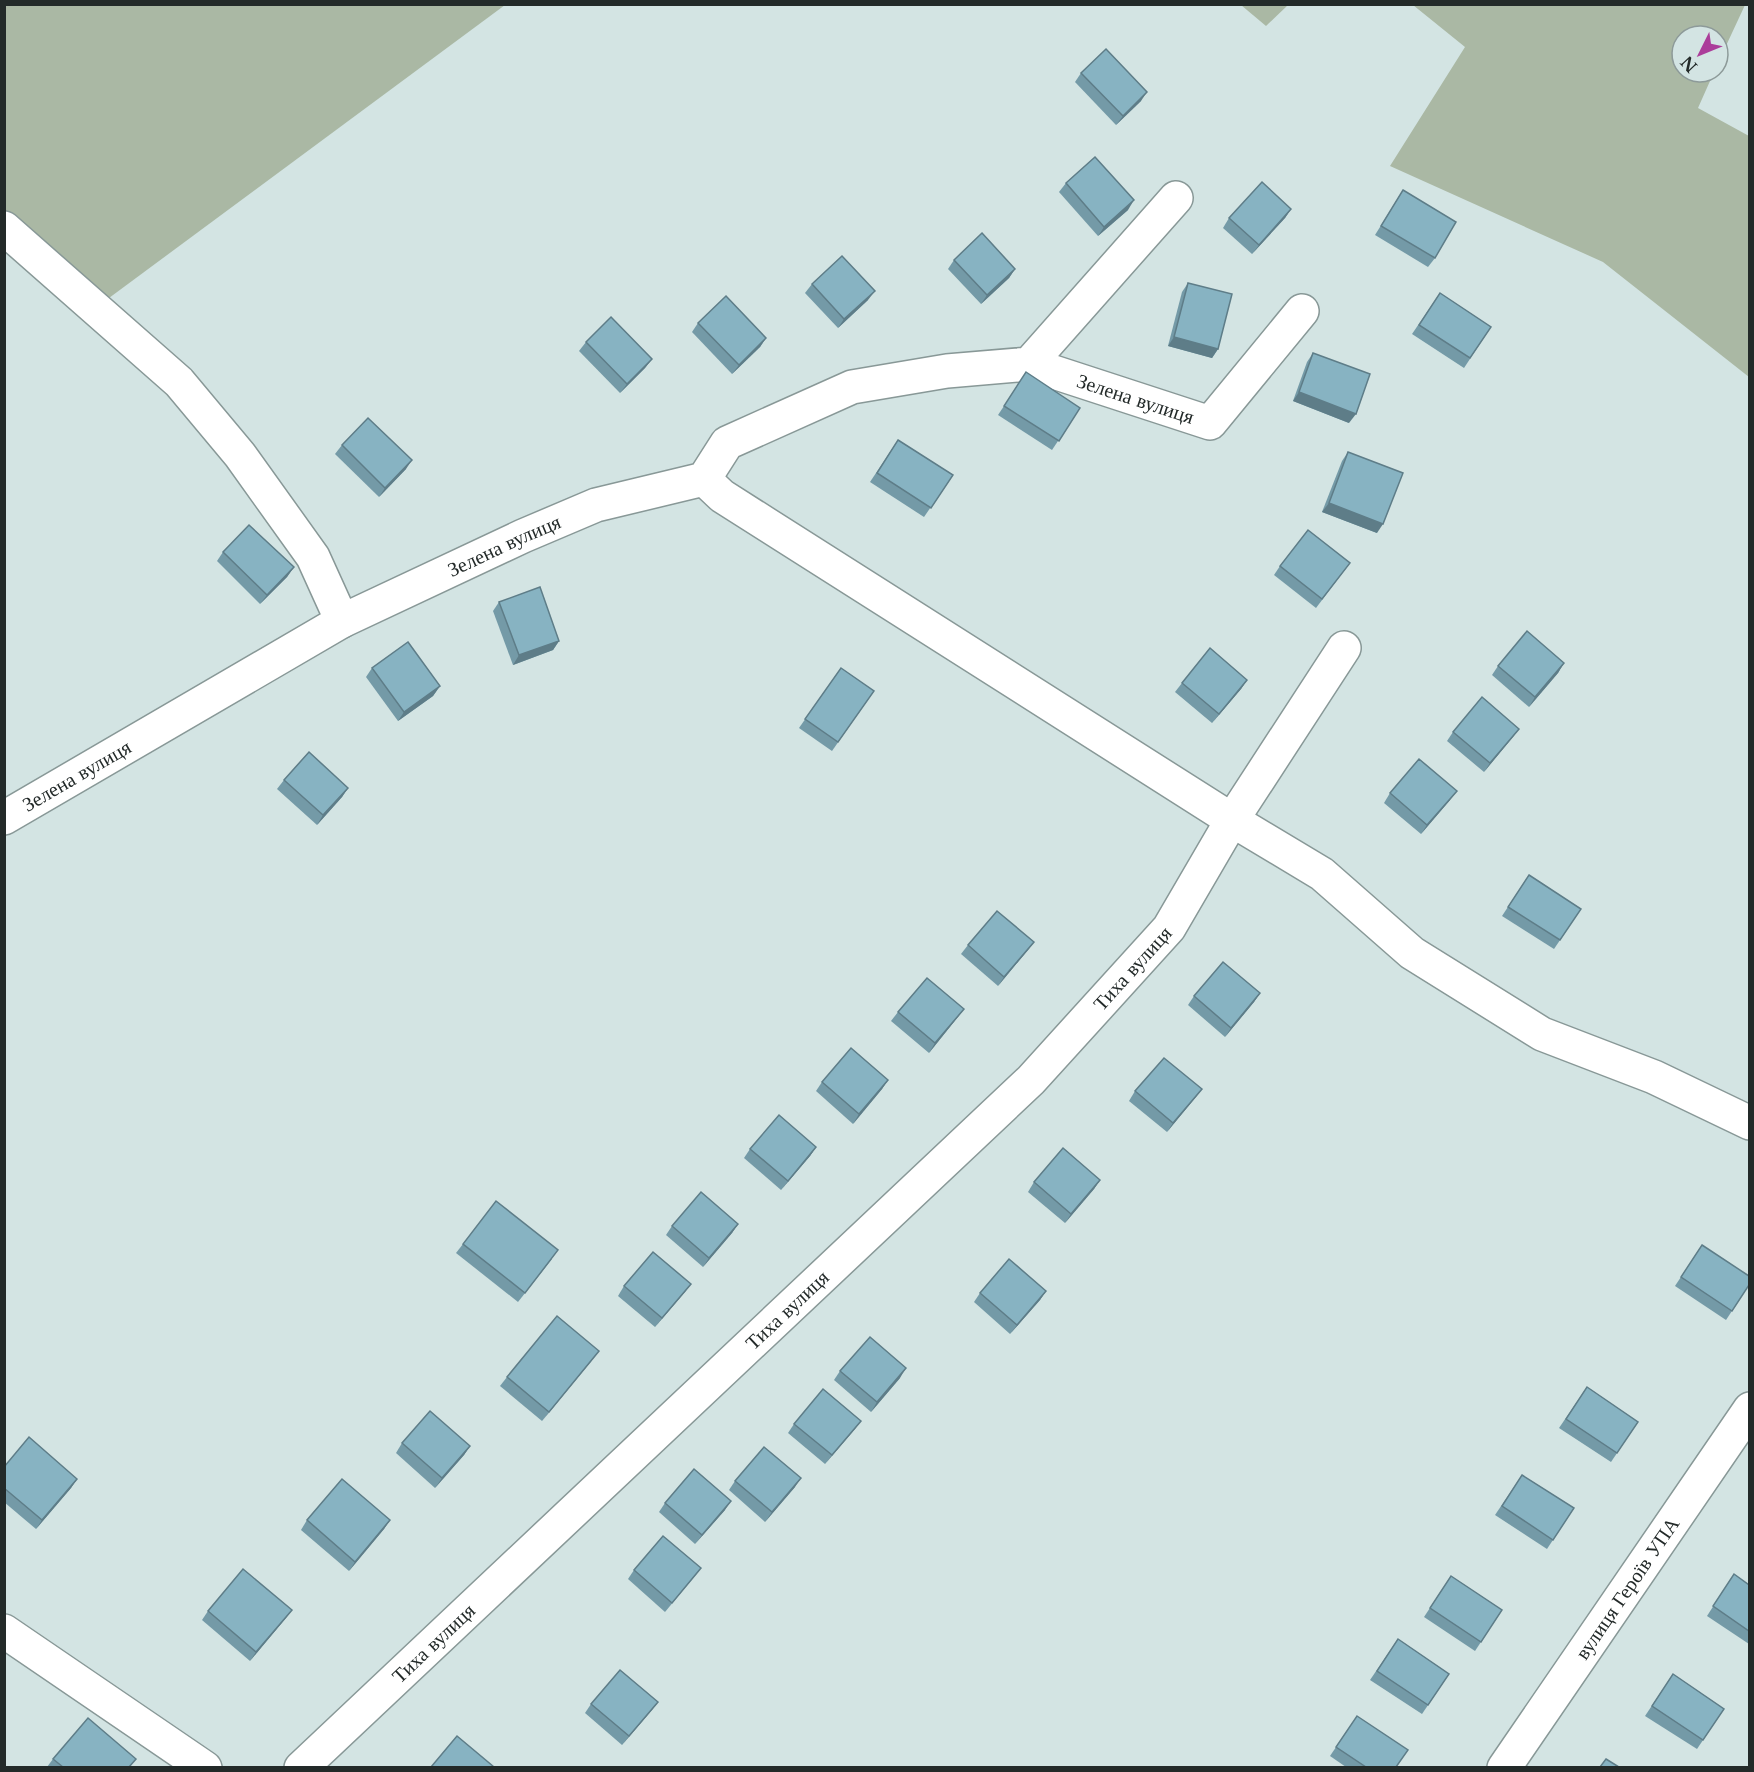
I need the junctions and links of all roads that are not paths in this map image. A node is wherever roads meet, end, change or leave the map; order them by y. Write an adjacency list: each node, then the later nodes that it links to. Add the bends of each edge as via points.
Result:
1 (1176, 198): 4 (street)
2 (4, 228): 6 (street, via 179,382 240,455 313,557)
3 (1302, 311): 4 (street, Зелена вулиця, via 1210,423)
4 (1029, 364): 5 (street, Зелена вулиця, via 947,371 852,387 728,443)
5 (704, 479): 6 (street, Зелена вулиця, via 596,505); 9 (street, via 722,496)
6 (342, 621): 8 (street, Зелена вулиця)
7 (1344, 648): 9 (street, Тиха вулиця)
8 (4, 818)
9 (1232, 820): 10 (street, via 1322,874 1412,954 1542,1034 1654,1077); 14 (street, Тиха вулиця, via 1169,928 1031,1080)
10 (1749, 1124)
11 (1749, 1409): 15 (street, вулиця Героїв УПА)
12 (4, 1631): 13 (street)
13 (205, 1767)
14 (301, 1767)
15 (1504, 1767)

